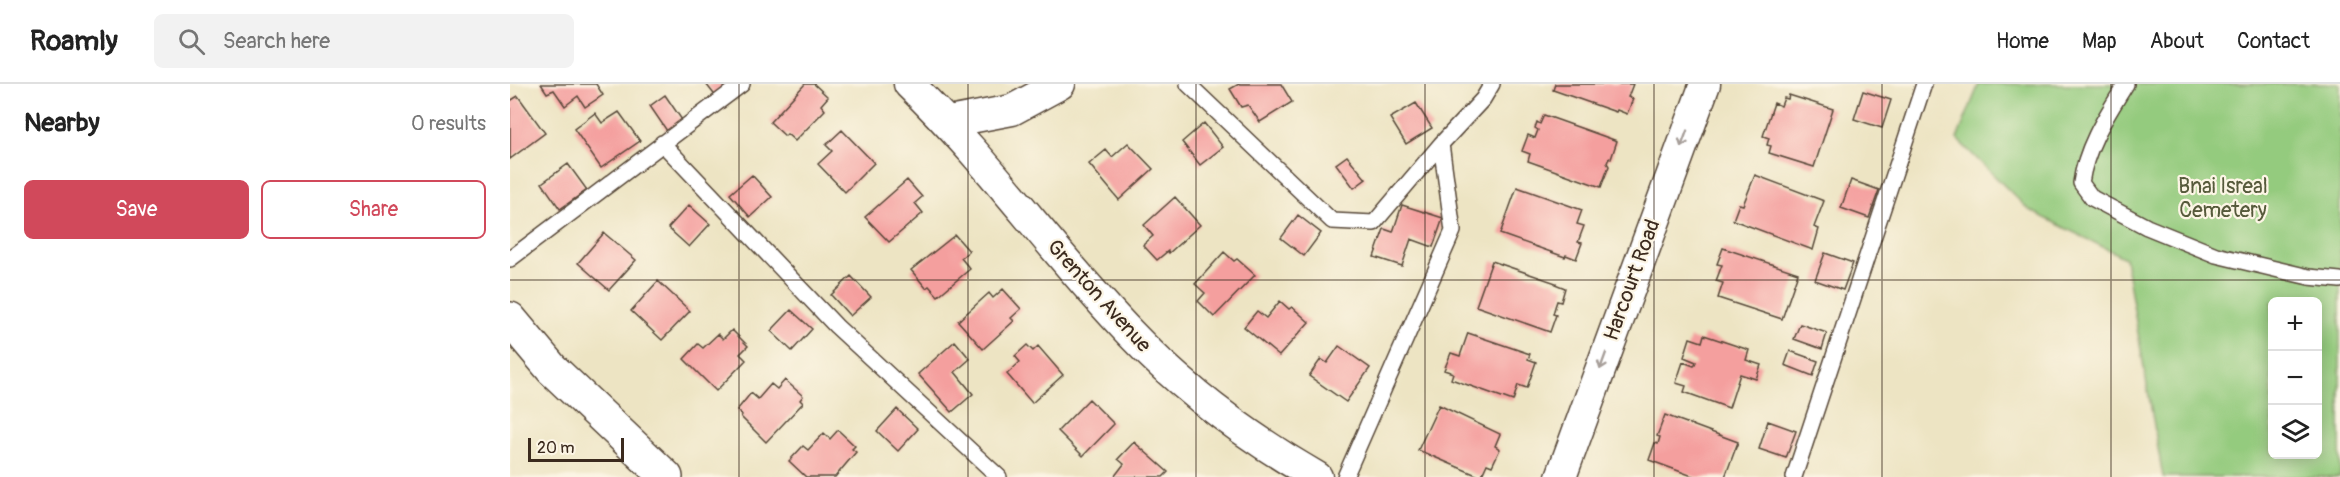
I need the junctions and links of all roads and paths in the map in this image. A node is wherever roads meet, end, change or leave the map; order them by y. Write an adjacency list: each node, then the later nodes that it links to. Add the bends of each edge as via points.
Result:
1 (742, 84): 10 (lane)
2 (909, 84): 9 (street, Grenton Avenue)
3 (1060, 84): 9 (street, via 1012,110)
4 (1188, 84): 11 (lane, via 1332,221 1374,222)
5 (1492, 84): 11 (lane)
6 (1705, 84): 19 (street, Harcourt Road, one-way to 19)
7 (1924, 84): 20 (lane)
8 (2126, 84): 13 (lane, via 2083,163 2081,183 2092,198 2147,227 2216,255 2310,278)
9 (949, 122): 17 (street, Grenton Avenue, via 1072,270 1152,355 1223,415)
10 (662, 143): 12 (lane); 16 (lane, via 836,326)
11 (1441, 144): 18 (lane, via 1453,231)
12 (510, 259)
13 (2340, 280)
14 (510, 319): 15 (main road, via 552,369)
15 (666, 477)
16 (999, 477)
17 (1317, 477)
18 (1345, 477)
19 (1561, 477)
20 (1794, 477)

